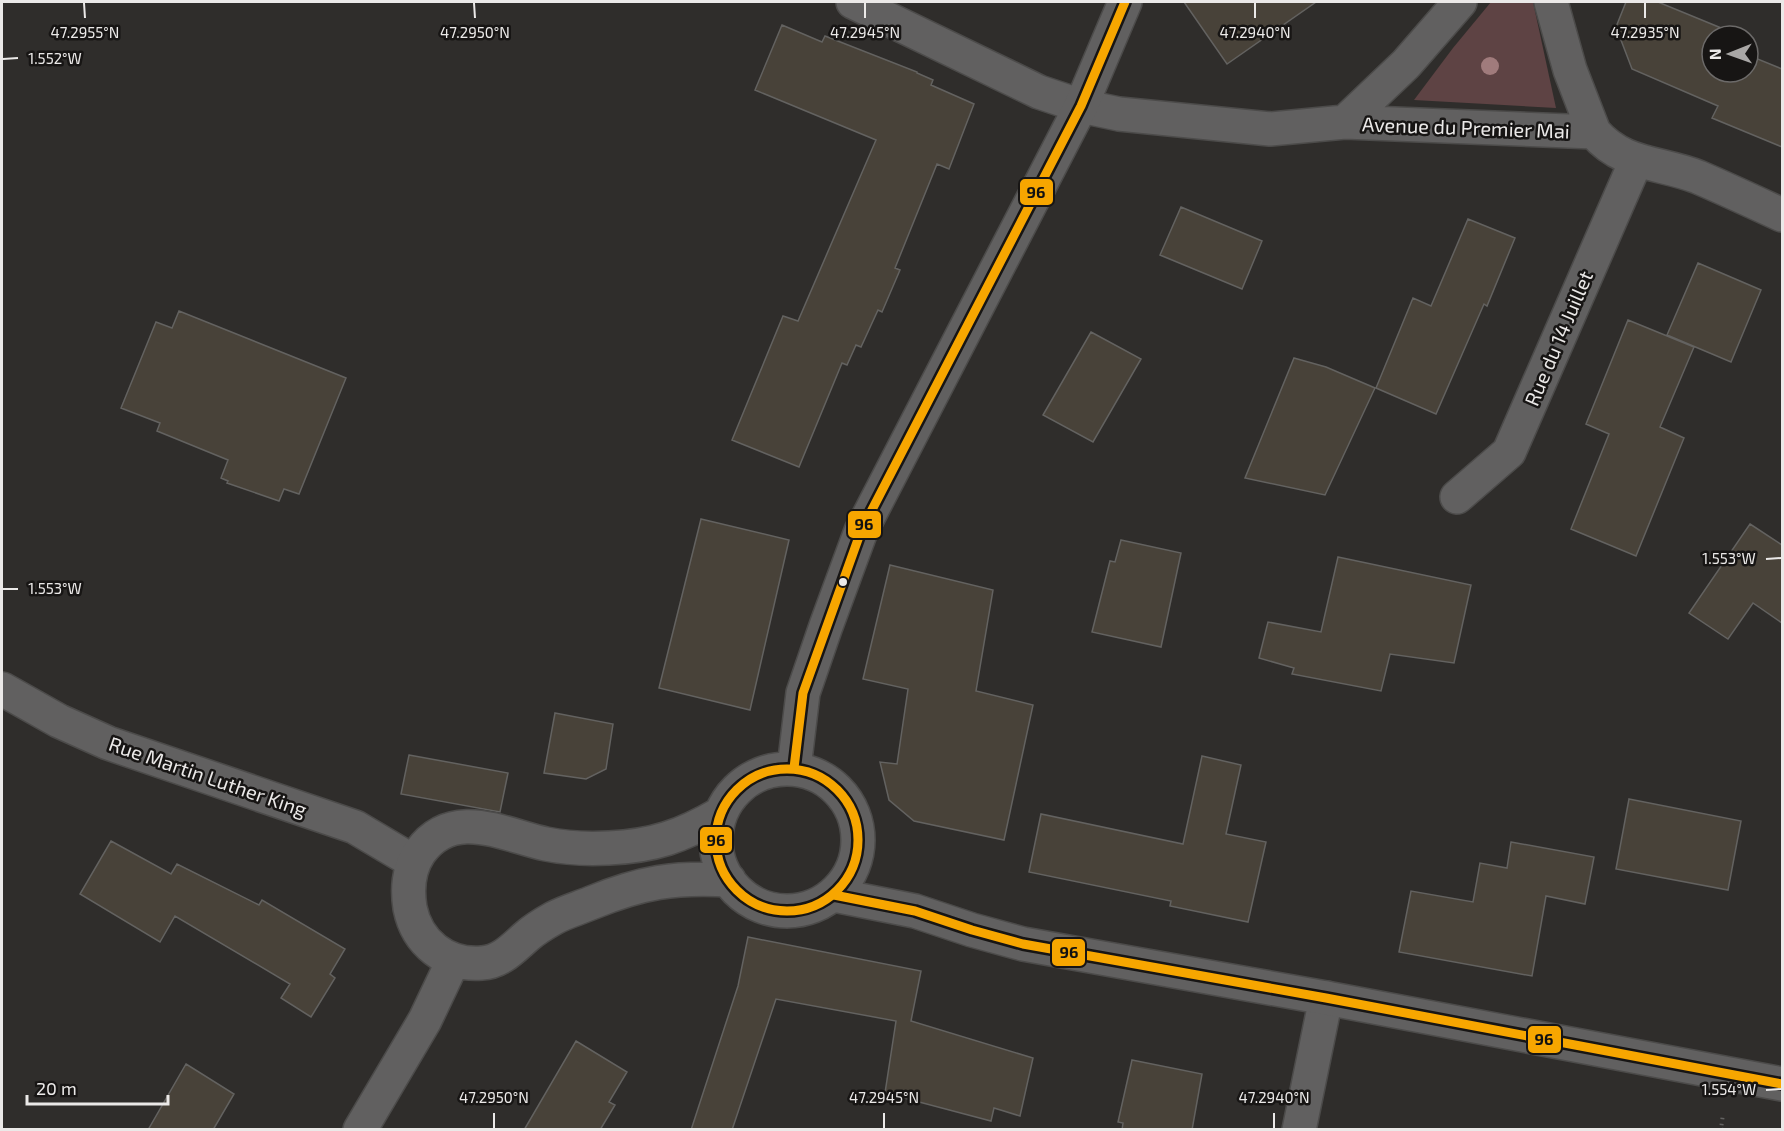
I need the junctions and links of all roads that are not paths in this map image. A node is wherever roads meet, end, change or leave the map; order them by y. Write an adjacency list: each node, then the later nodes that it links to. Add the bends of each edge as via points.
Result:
1 (853, 2): 5 (street, Avenue du Premier Mai, via 1039,92)
2 (1125, 2): 5 (street)
3 (1460, 2): 6 (street, Avenue du Premier Mai, via 1406,64)
4 (1551, 2): 7 (street, Avenue du Premier Mai, via 1569,70)
5 (1081, 106): 6 (street, Avenue du Premier Mai, via 1119,114 1270,129); 12 (street, via 861,531 803,693)
6 (1345, 122): 7 (street, Avenue du Premier Mai)
7 (1594, 132): 8 (street, via 1605,145)
8 (1636, 161): 9 (street, via 1695,176); 10 (street, Rue du 14 Juillet, via 1509,452)
9 (1782, 214)
10 (1457, 497)
11 (2, 689): 14 (street, Rue Martin Luther King, via 108,743 355,827)
12 (794, 768): 13 (street, via 754,777 737,788); 16 (street, via 826,778 849,802 859,835 854,868)
13 (720, 814): 14 (street, via 673,838 607,849 548,844 496,829 467,827 444,832 428,842); 15 (street, via 716,837 719,860)
14 (414, 862): 17 (street, via 409,881 416,929 433,949)
15 (729, 880): 16 (street, via 745,898 766,908 790,911 813,907); 17 (street, via 651,882 556,917 505,956 487,963)
16 (834, 895): 18 (street, via 915,911 1023,944)
17 (453, 961): 20 (street, via 425,1020)
18 (1326, 999): 19 (street); 21 (street)
19 (1782, 1084)
20 (360, 1130)
21 (1299, 1130)

